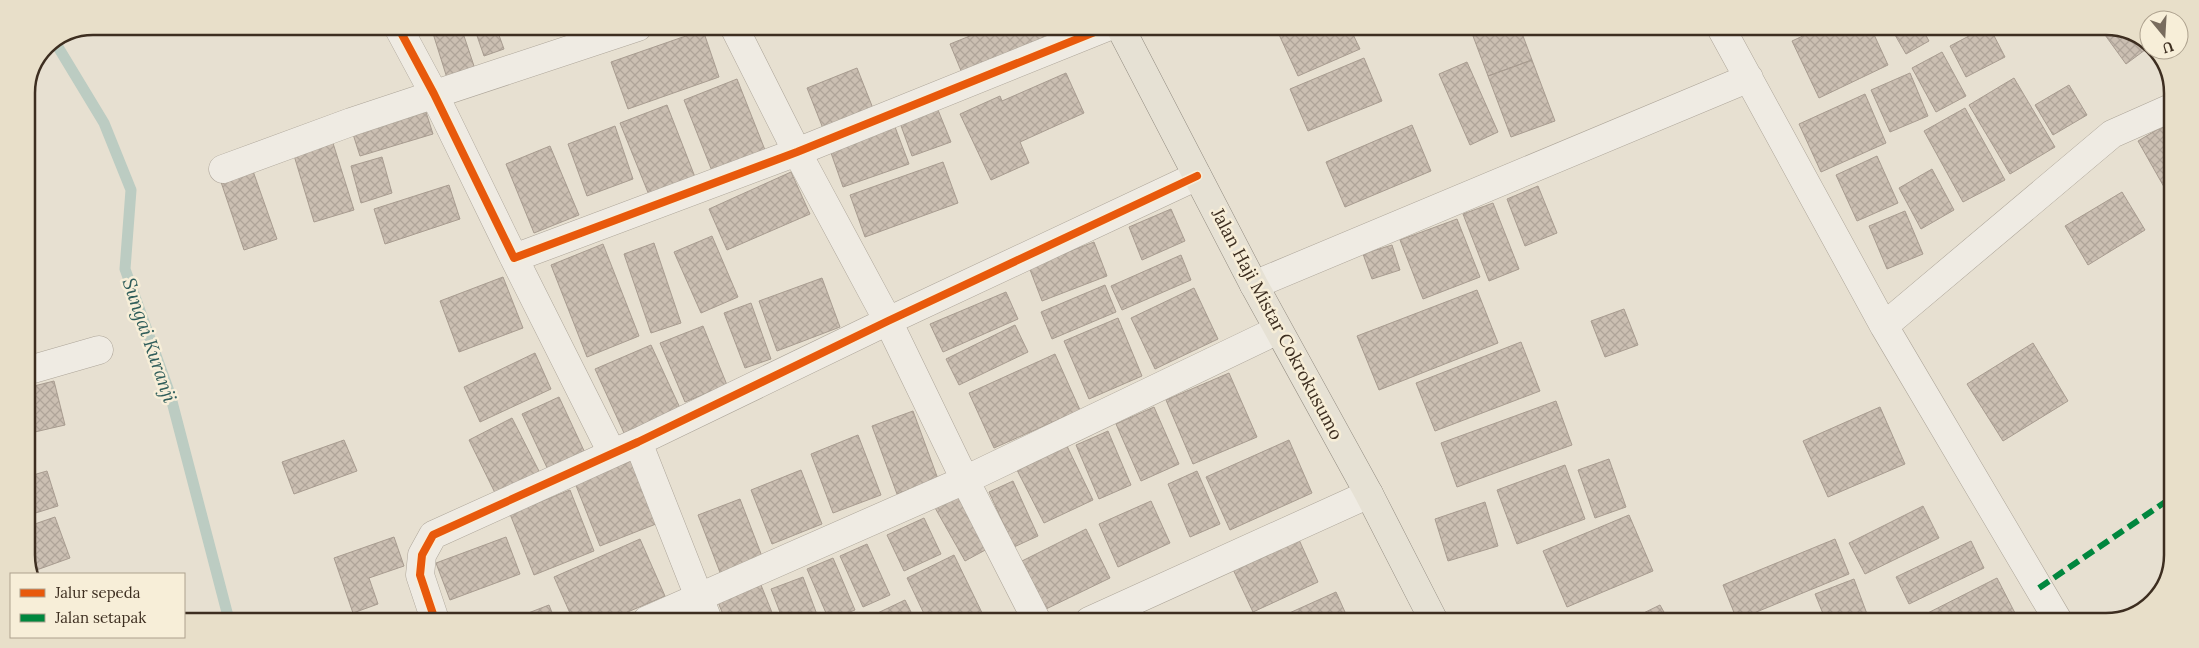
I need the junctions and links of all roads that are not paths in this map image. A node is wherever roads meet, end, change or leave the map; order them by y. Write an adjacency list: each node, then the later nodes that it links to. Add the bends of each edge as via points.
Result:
1 (402, 35): 8 (street)
2 (614, 35): 8 (street)
3 (738, 35): 10 (street)
4 (1087, 35): 10 (street)
5 (1124, 35): 12 (main road, Jalan Haji Mistar Cokrokusumo)
6 (1725, 35): 7 (street)
7 (1749, 78): 14 (street); 16 (street)
8 (434, 94): 11 (street); 13 (street)
9 (2164, 111): 16 (street, via 2112,134)
10 (797, 152): 13 (street); 15 (street)
11 (223, 168)
12 (1197, 176): 14 (main road, Jalan Haji Mistar Cokrokusumo); 15 (street)
13 (514, 258): 21 (street)
14 (1254, 284): 17 (main road, Jalan Haji Mistar Cokrokusumo)
15 (888, 321): 20 (street); 22 (street)
16 (1884, 326): 30 (street)
17 (1278, 330): 22 (street); 23 (main road, Jalan Haji Mistar Cokrokusumo)
18 (99, 350): 19 (street)
19 (35, 368)
20 (638, 442): 21 (street); 24 (street)
21 (612, 453): 25 (street, via 433,535 422,555 420,575)
22 (965, 480): 24 (street); 27 (street)
23 (1369, 494): 28 (street); 29 (main road, Jalan Haji Mistar Cokrokusumo)
24 (703, 609): 26 (street)
25 (433, 613)
26 (683, 613)
27 (1033, 613)
28 (1107, 613)
29 (1430, 613)
30 (2054, 613)

